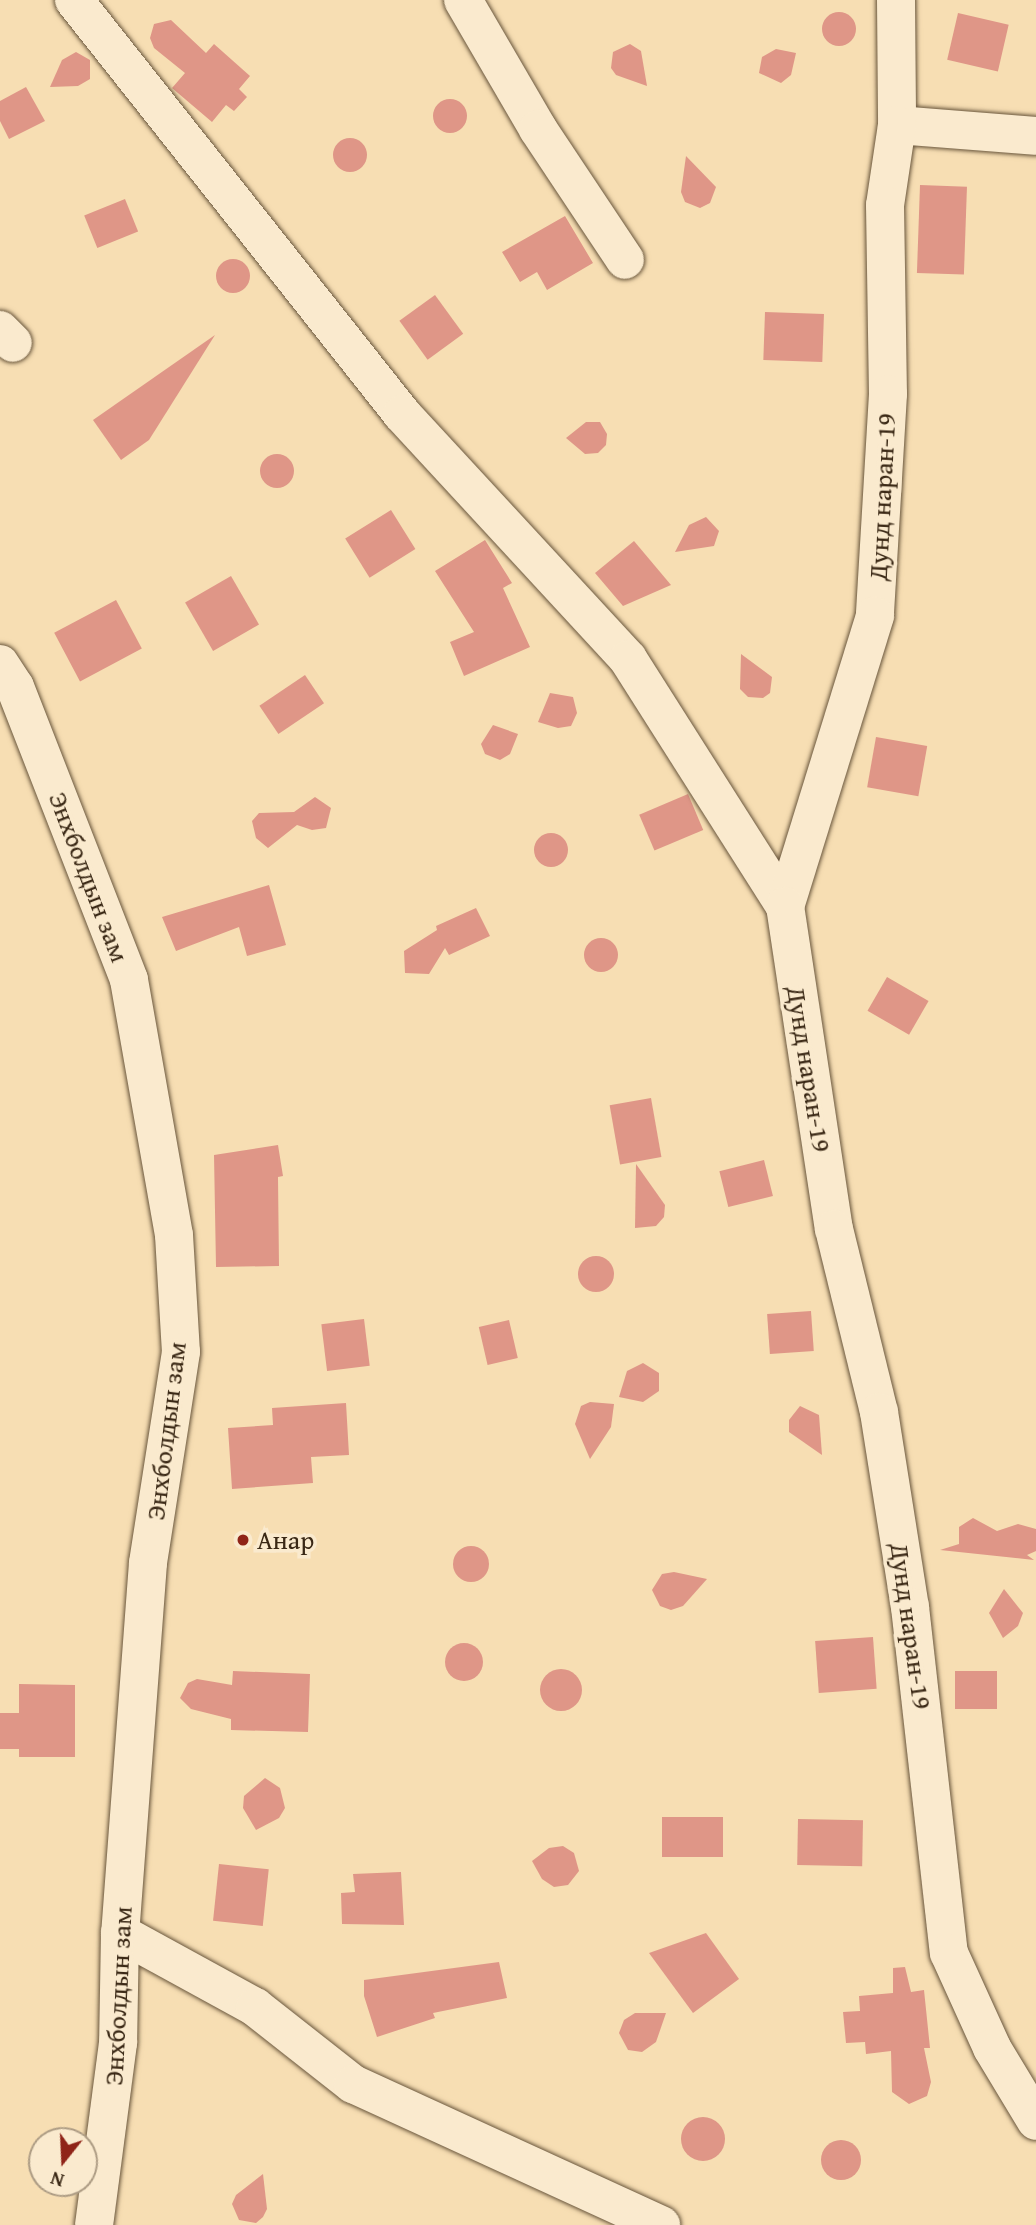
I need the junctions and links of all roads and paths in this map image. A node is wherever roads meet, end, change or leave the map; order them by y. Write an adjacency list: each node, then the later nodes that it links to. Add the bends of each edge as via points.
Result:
1 (74, 0): 8 (street, via 402,414 628,659)
2 (463, 0): 6 (street, via 538,129)
3 (896, 0): 4 (street, Дунд наран-19)
4 (897, 125): 5 (street); 8 (street, Дунд наран-19, via 885,205 888,394 875,616)
5 (1036, 136)
6 (625, 260)
7 (0, 664): 9 (street, Энхболдын зам, via 15,687 129,980 174,1235 181,1352 148,1563)
8 (785, 906): 10 (street, Дунд наран-19, via 834,1229 879,1412 906,1581 948,1953 992,2048)
9 (120, 1933): 11 (street, Энхболдын зам, via 118,2043); 12 (street, via 255,2007 353,2084)
10 (1036, 2121)
11 (94, 2225)
12 (661, 2225)

